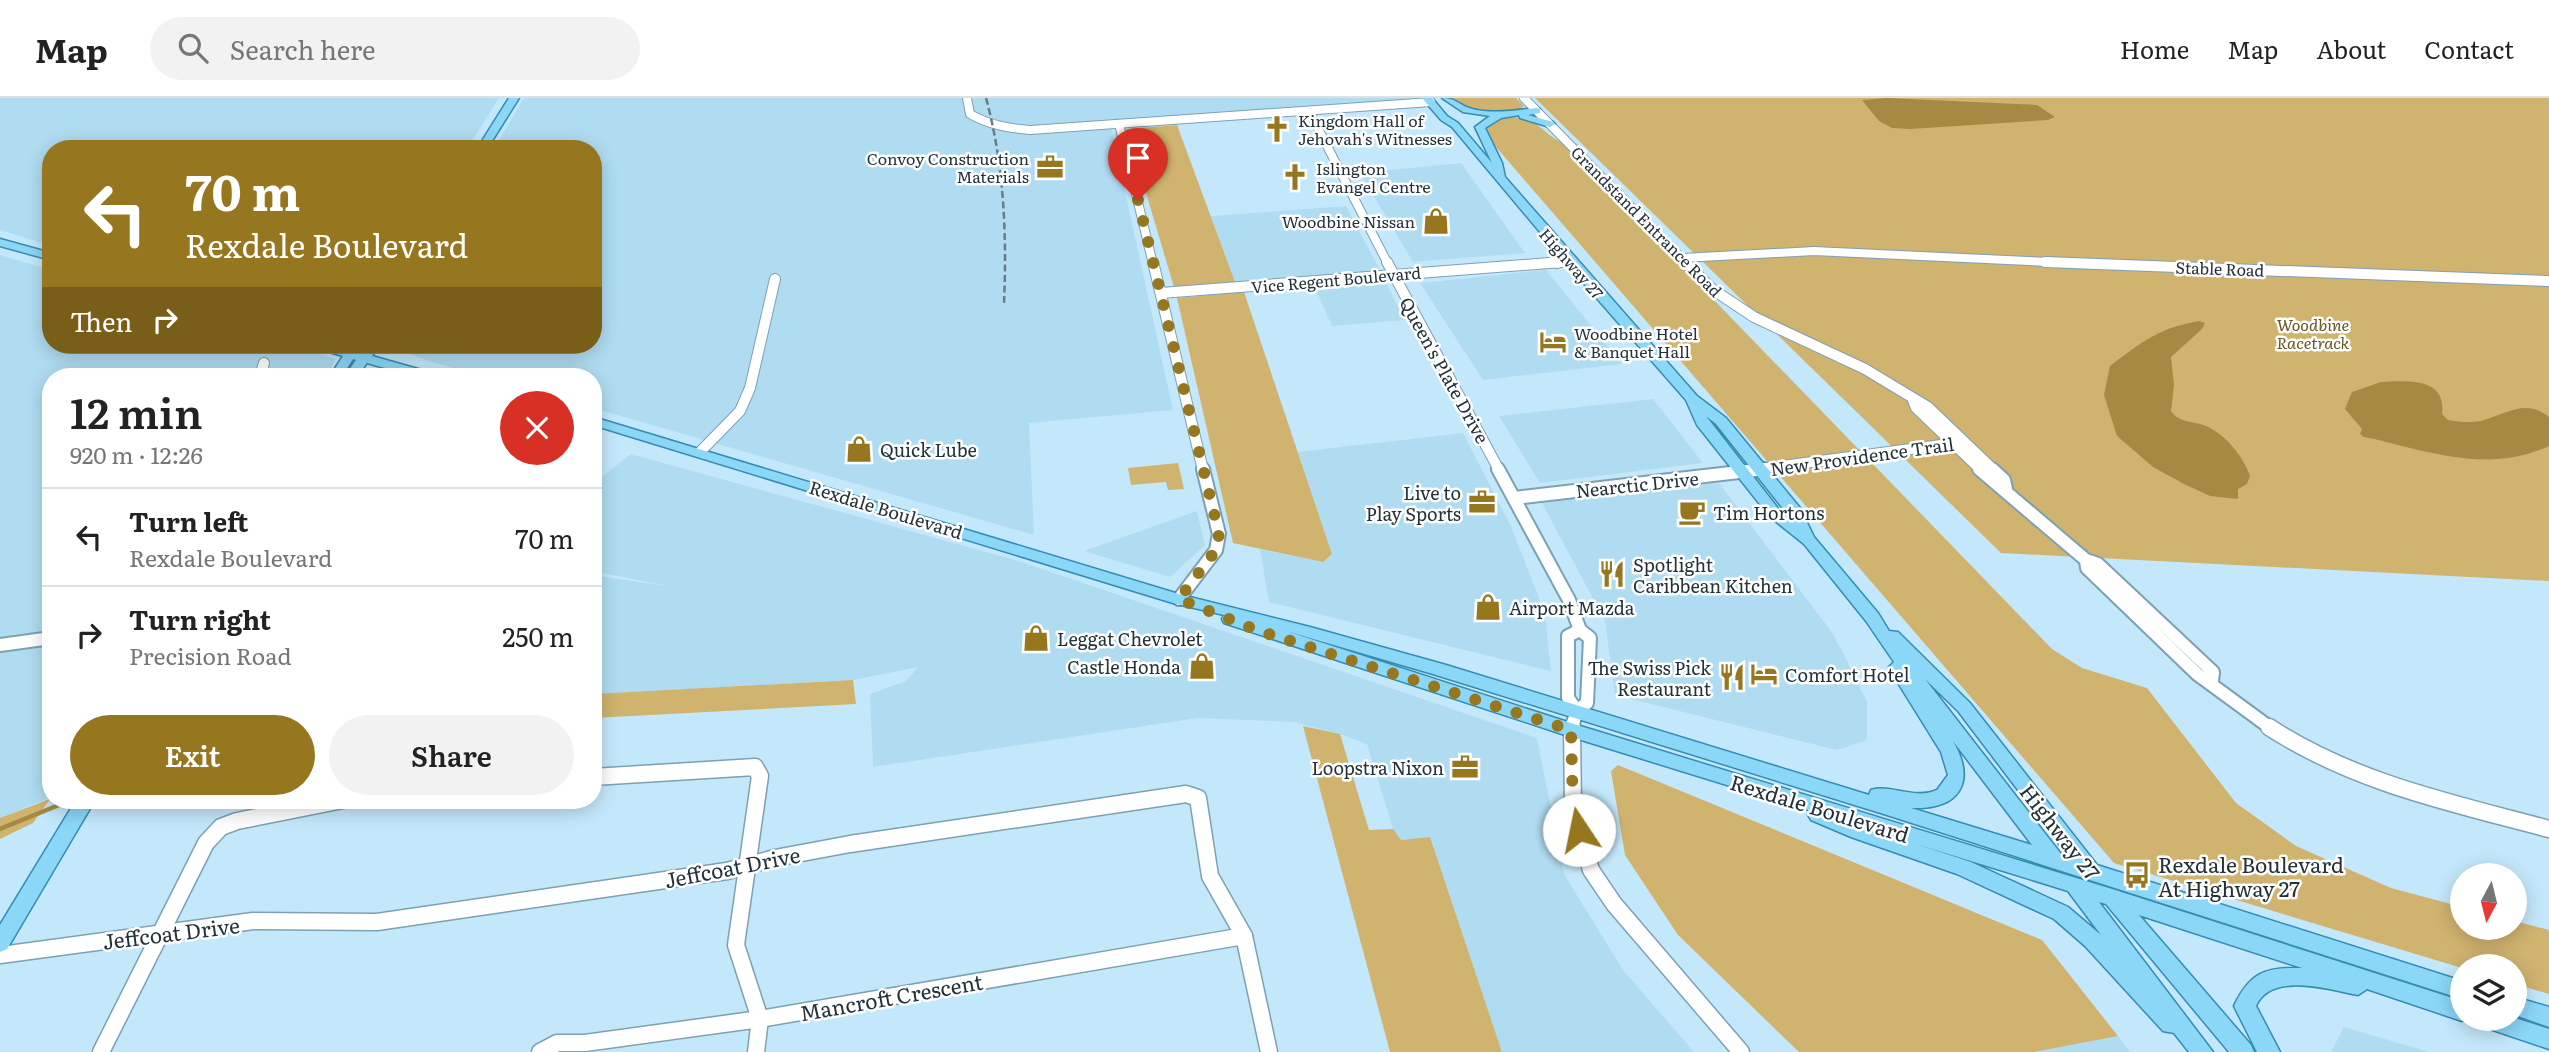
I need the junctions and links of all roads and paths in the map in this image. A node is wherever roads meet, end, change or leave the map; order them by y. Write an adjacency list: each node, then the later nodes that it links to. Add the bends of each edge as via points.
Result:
1 (514, 98): 12 (main road)
2 (967, 98): 10 (street, via 970,114 1003,128)
3 (1447, 98): 8 (main road, via 1474,111)
4 (1524, 98): 7 (street, Grandstand Entrance Road)
5 (1432, 99): 6 (street); 13 (main road, Highway 27)
6 (1309, 111): 10 (street); 19 (street, Queen's Plate Drive)
7 (1537, 111): 8 (main road); 11 (street, Grandstand Entrance Road)
8 (1515, 114): 9 (main road)
9 (1503, 115): 11 (main road); 13 (main road, via 1485,121 1479,130 1500,163)
10 (1119, 124): 22 (street)
11 (1550, 124): 17 (street, Grandstand Entrance Road)
12 (488, 140)
13 (1500, 179): 18 (main road, Highway 27)
14 (0, 242): 16 (main road)
15 (1846, 253): 17 (street, Stable Road); 21 (street, Stable Road)
16 (42, 254)
17 (1682, 258): 30 (street, Grandstand Entrance Road, via 1734,305 1865,369)
18 (1569, 260): 19 (street, Vice Regent Boulevard); 29 (main road, Highway 27)
19 (1392, 274): 22 (street, Vice Regent Boulevard); 36 (street, Queen's Plate Drive)
20 (775, 279): 33 (street, via 746,398 737,414)
21 (2549, 281)
22 (1161, 293): 38 (street, via 1219,534 1216,550)
23 (374, 354): 27 (main road)
24 (379, 354): 28 (main road)
25 (264, 363): 26 (street)
26 (262, 368)
27 (399, 368)
28 (431, 368)
29 (1692, 399): 34 (main road, Highway 27, via 1721,421); 35 (main road, Highway 27, via 1702,422)
30 (1913, 399): 32 (street, Grandstand Entrance Road, via 1916,408)
31 (602, 424): 33 (main road, Rexdale Boulevard)
32 (1958, 443): 34 (street, New Providence Trail); 51 (street, Grandstand Entrance Road, via 1993,482 2086,560 2087,568 2197,674 2257,719 2333,762 2389,784)
33 (700, 452): 38 (main road, Rexdale Boulevard)
34 (1760, 469): 35 (street, Nearctic Drive); 37 (main road, Highway 27, via 1795,512)
35 (1741, 472): 36 (street, Nearctic Drive); 37 (main road, Highway 27, via 1775,514)
36 (1514, 498): 40 (street, Queen's Plate Drive, via 1569,600)
37 (1809, 541): 39 (main road, Highway 27)
38 (1179, 599): 44 (main road, Rexdale Boulevard, via 1267,620); 45 (main road, Rexdale Boulevard, via 1259,631)
39 (1872, 617): 43 (main road, Highway 27); 54 (main road, Highway 27, via 1964,707)
40 (1580, 630): 44 (street, Queen's Plate Drive, via 1590,638 1591,657 1587,703); 44 (street, via 1568,636 1568,698)
41 (42, 639): 42 (street)
42 (0, 645)
43 (1890, 645): 48 (main road, via 1903,680 1948,747 1957,772 1954,782 1947,793 1925,800); 52 (main road, Highway 27)
44 (1577, 711): 45 (street, Queen's Plate Drive); 48 (main road, Rexdale Boulevard)
45 (1571, 730): 47 (main road, Rexdale Boulevard); 72 (street, Queen's Plate Drive, via 1573,810 1591,870 1614,904)
46 (602, 776): 53 (street, via 755,767 760,776)
47 (1745, 784): 54 (main road, Rexdale Boulevard); 73 (main road, via 1858,832 1964,868 2061,913)
48 (1819, 786): 52 (main road, Rexdale Boulevard)
49 (81, 809): 58 (main road)
50 (298, 809): 56 (street, via 220,827 206,843)
51 (2549, 830)
52 (2053, 859): 54 (main road, Highway 27)
53 (746, 865): 56 (street, Jeffcoat Drive, via 377,922 253,922); 57 (street, Jeffcoat Drive, via 850,844 1186,794 1198,798 1210,876); 65 (street, via 736,945)
54 (2083, 878): 55 (main road, Rexdale Boulevard); 60 (main road, Rexdale Boulevard); 74 (main road, Highway 27)
55 (2113, 898): 61 (main road, Rexdale Boulevard); 75 (main road)
56 (161, 932): 59 (street, Jeffcoat Drive); 68 (street)
57 (1244, 936): 65 (street, Mancroft Crescent); 71 (street, Jeffcoat Drive)
58 (0, 943)
59 (0, 955)
60 (2450, 986)
61 (2410, 994): 62 (main road, Rexdale Boulevard); 76 (main road, via 2322,980 2282,977 2262,982 2245,1006)
62 (2450, 1007)
63 (2527, 1010): 64 (main road)
64 (2549, 1017)
65 (760, 1019): 69 (street, Mancroft Crescent, via 584,1043 557,1042); 70 (street)
66 (2525, 1031): 67 (main road)
67 (2549, 1039)
68 (101, 1052)
69 (540, 1052)
70 (756, 1052)
71 (1269, 1052)
72 (1741, 1052)
73 (2196, 1052)
74 (2202, 1052)
75 (2243, 1052)
76 (2269, 1052)

